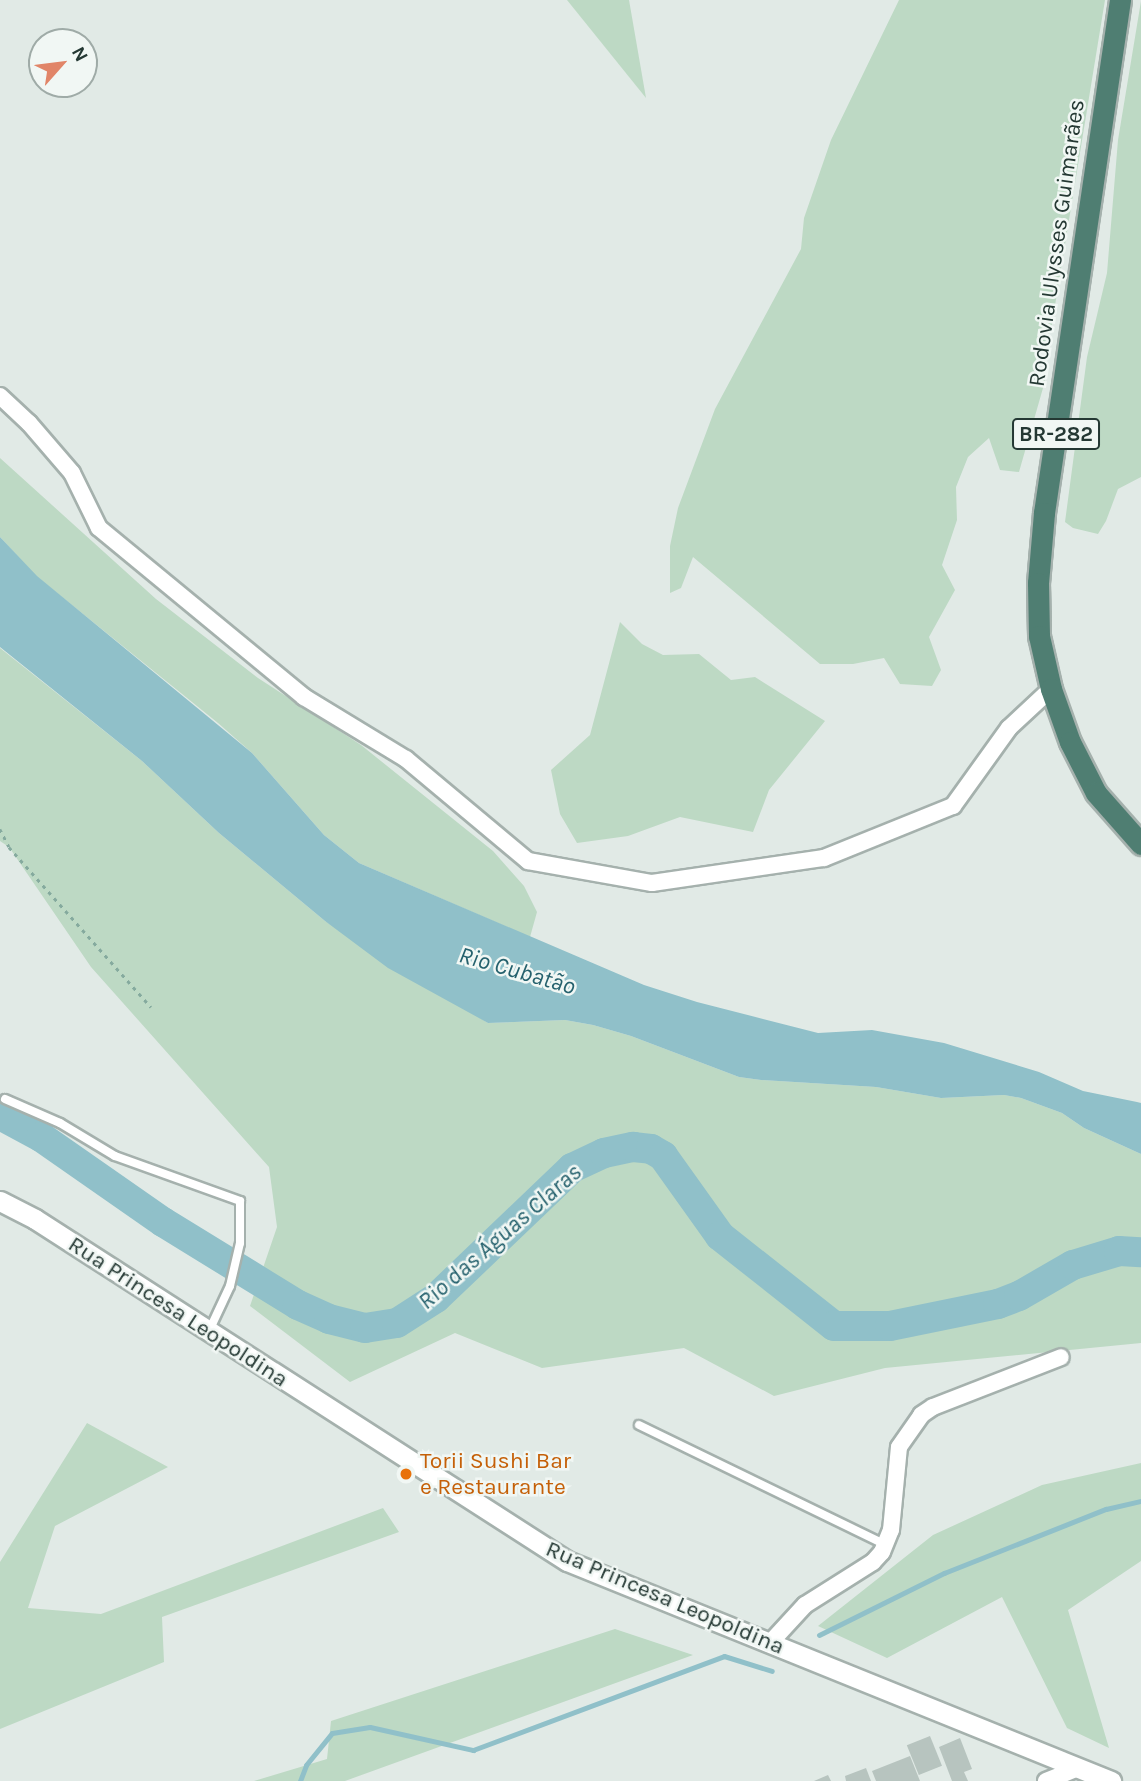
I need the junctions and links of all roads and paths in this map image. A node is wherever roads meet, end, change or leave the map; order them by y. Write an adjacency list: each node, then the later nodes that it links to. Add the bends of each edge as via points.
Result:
1 (1120, 0): 3 (highway, Rodovia Ulysses Guimarães / BR-282, via 1044,513 1039,636)
2 (0, 396): 3 (street, via 72,473 99,528 304,697 407,758 528,861 652,883 824,858 953,806 1009,728)
3 (1051, 689): 5 (highway, Rodovia Ulysses Guimarães / BR-282, via 1069,742 1096,793)
4 (0, 830): 6 (path, via 9,847)
5 (1141, 844)
6 (151, 1007)
7 (5, 1099): 9 (lane, via 60,1123 115,1156 240,1201 240,1243 230,1286)
8 (0, 1201): 9 (street, Rua Princesa Leopoldina)
9 (208, 1332): 13 (street, Rua Princesa Leopoldina, via 567,1560)
10 (1061, 1357): 12 (street, via 921,1415 899,1447 894,1517)
11 (639, 1425): 12 (lane)
12 (886, 1545): 13 (street, via 873,1562 805,1605)
13 (770, 1643): 14 (street, Rua Princesa Leopoldina)
14 (1079, 1768): 15 (street); 16 (street, Rua Princesa Leopoldina)
15 (1046, 1781)
16 (1111, 1781)

